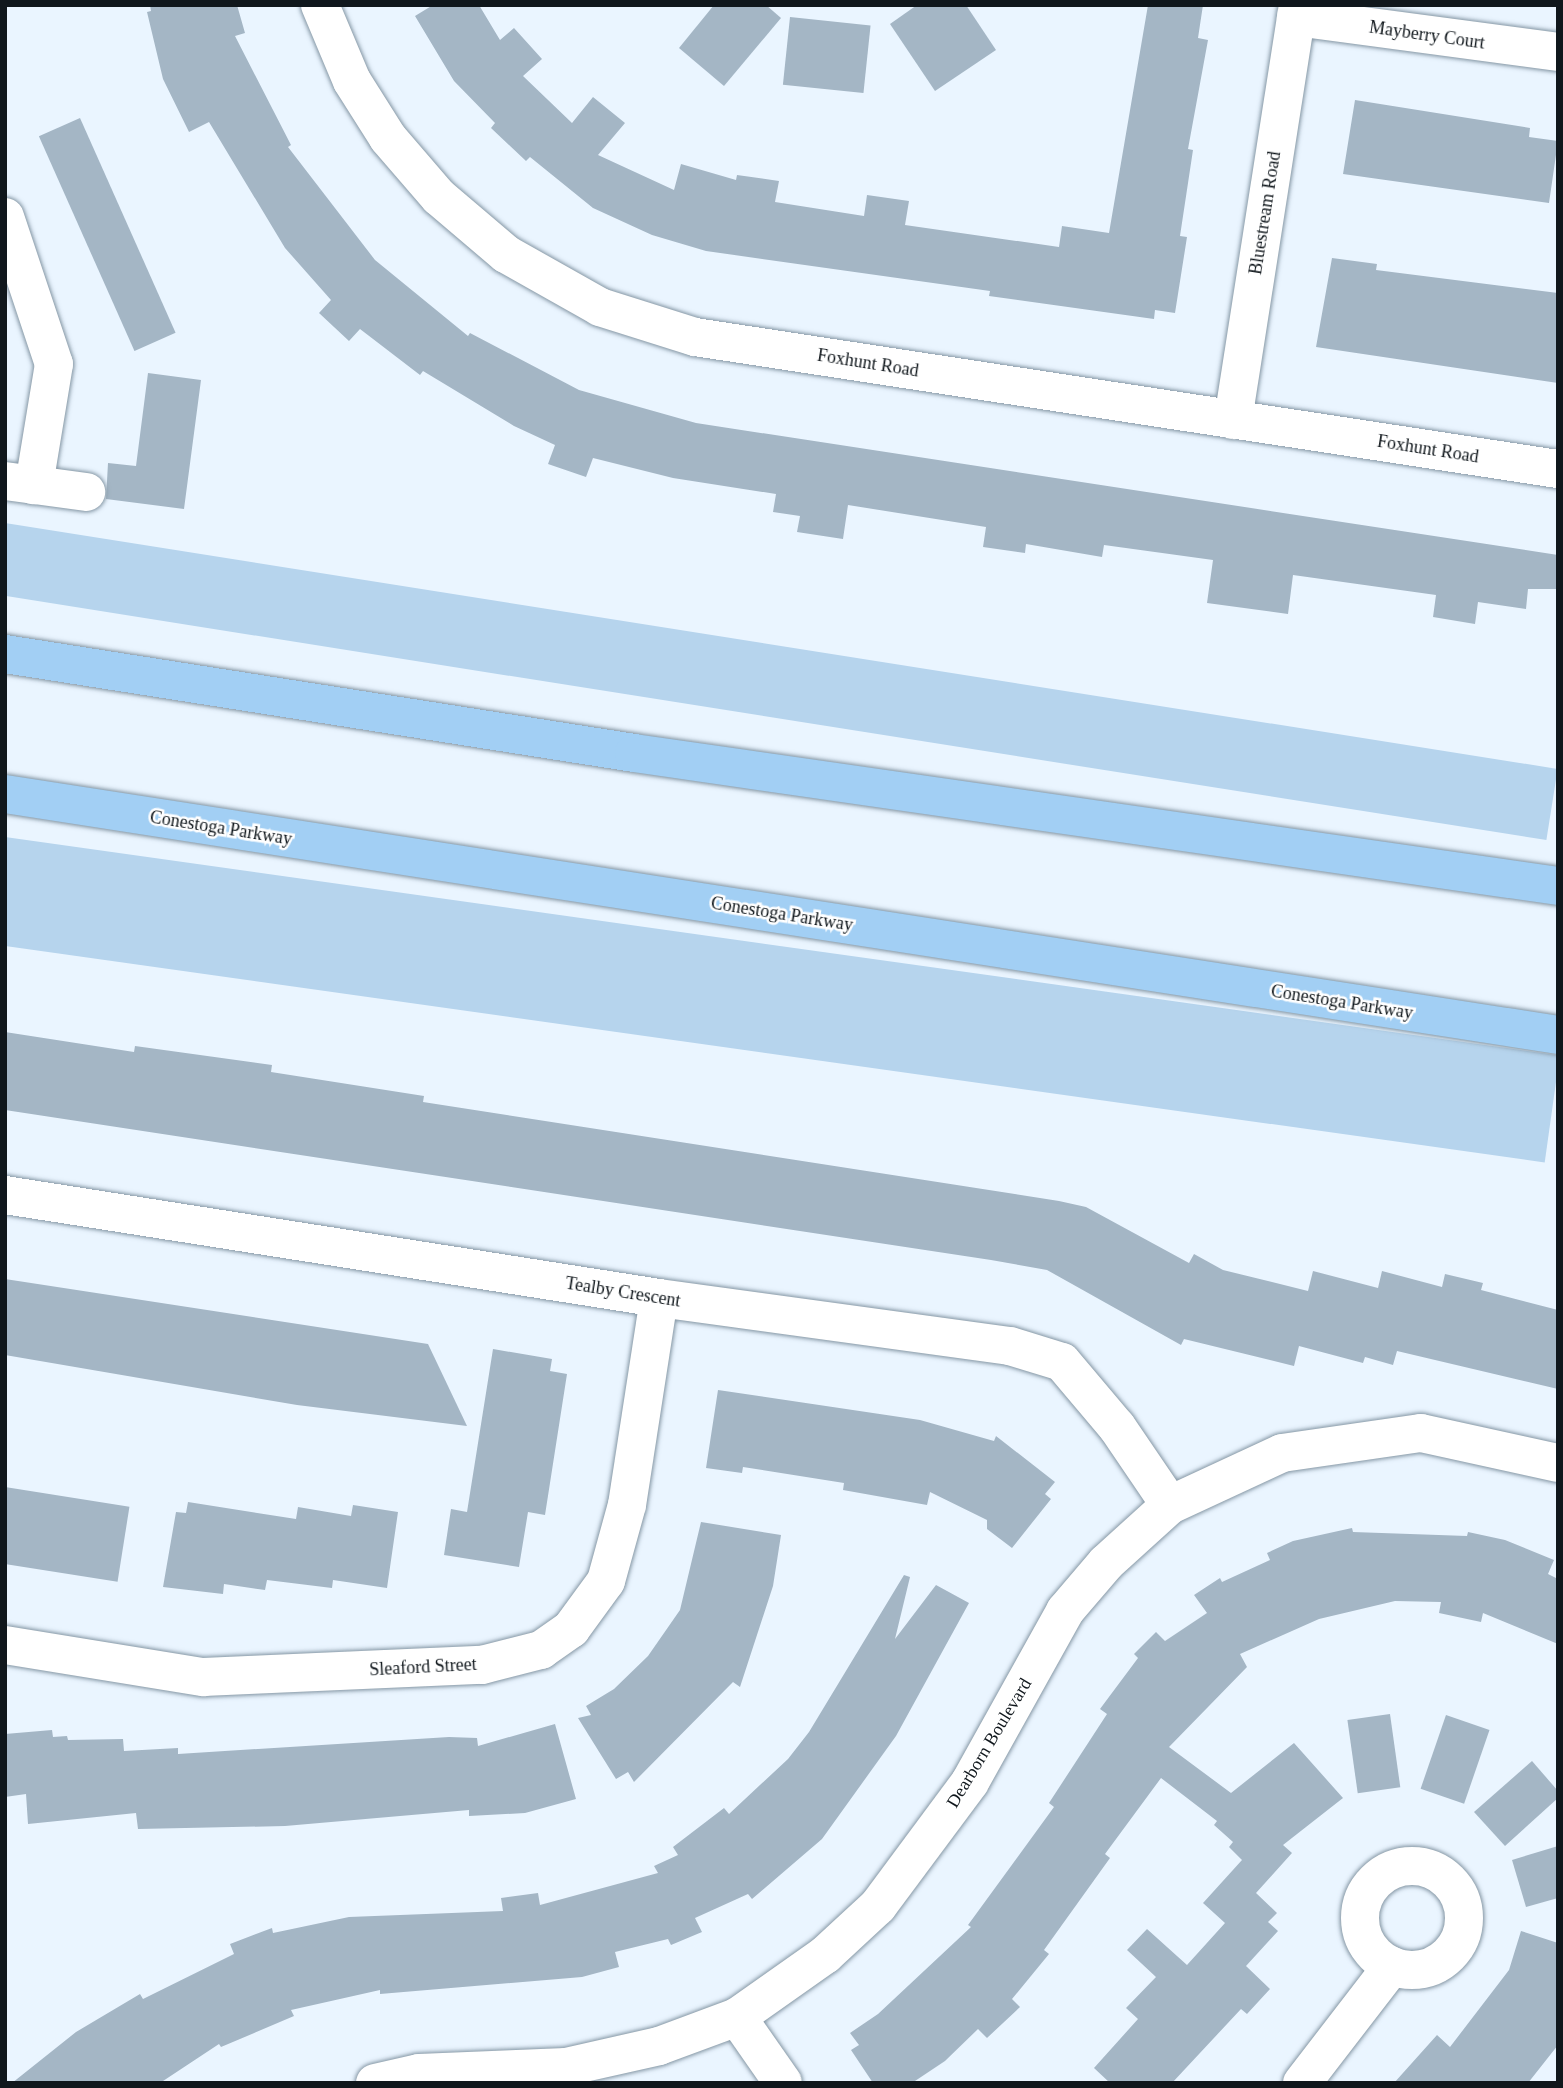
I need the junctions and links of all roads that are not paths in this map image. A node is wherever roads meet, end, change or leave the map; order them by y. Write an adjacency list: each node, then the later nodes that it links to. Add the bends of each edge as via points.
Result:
1 (320, 5): 5 (street, Foxhunt Road, via 352,81 388,138 439,197 506,254 600,307 695,337)
2 (1297, 11): 3 (street, Mayberry Court); 5 (street, Bluestream Road)
3 (1558, 52)
4 (5, 218): 7 (street, via 54,364)
5 (1233, 420): 6 (street, Foxhunt Road)
6 (1558, 469)
7 (20, 483): 8 (street)
8 (86, 492)
9 (5, 654): 11 (highway, via 634,753)
10 (5, 794): 12 (highway, Conestoga Parkway)
11 (1558, 886)
12 (1558, 1035)
13 (5, 1195): 14 (street, Tealby Crescent)
14 (659, 1298): 16 (street, Tealby Crescent, via 1010,1346 1062,1362 1118,1427); 17 (street, Sleaford Street, via 627,1505 606,1581 571,1629 541,1650 482,1665 203,1676)
15 (1558, 1463): 16 (street, Dearborn Boulevard, via 1421,1433 1282,1453)
16 (1170, 1505): 19 (street, Dearborn Boulevard, via 1106,1563 1065,1611 970,1782 878,1906 825,1955)
17 (5, 1645)
18 (1392, 1966): 22 (street)
19 (737, 2017): 20 (street, Dearborn Boulevard, via 659,2046 566,2067 419,2073); 21 (street)
20 (375, 2083)
21 (783, 2083)
22 (1302, 2083)

